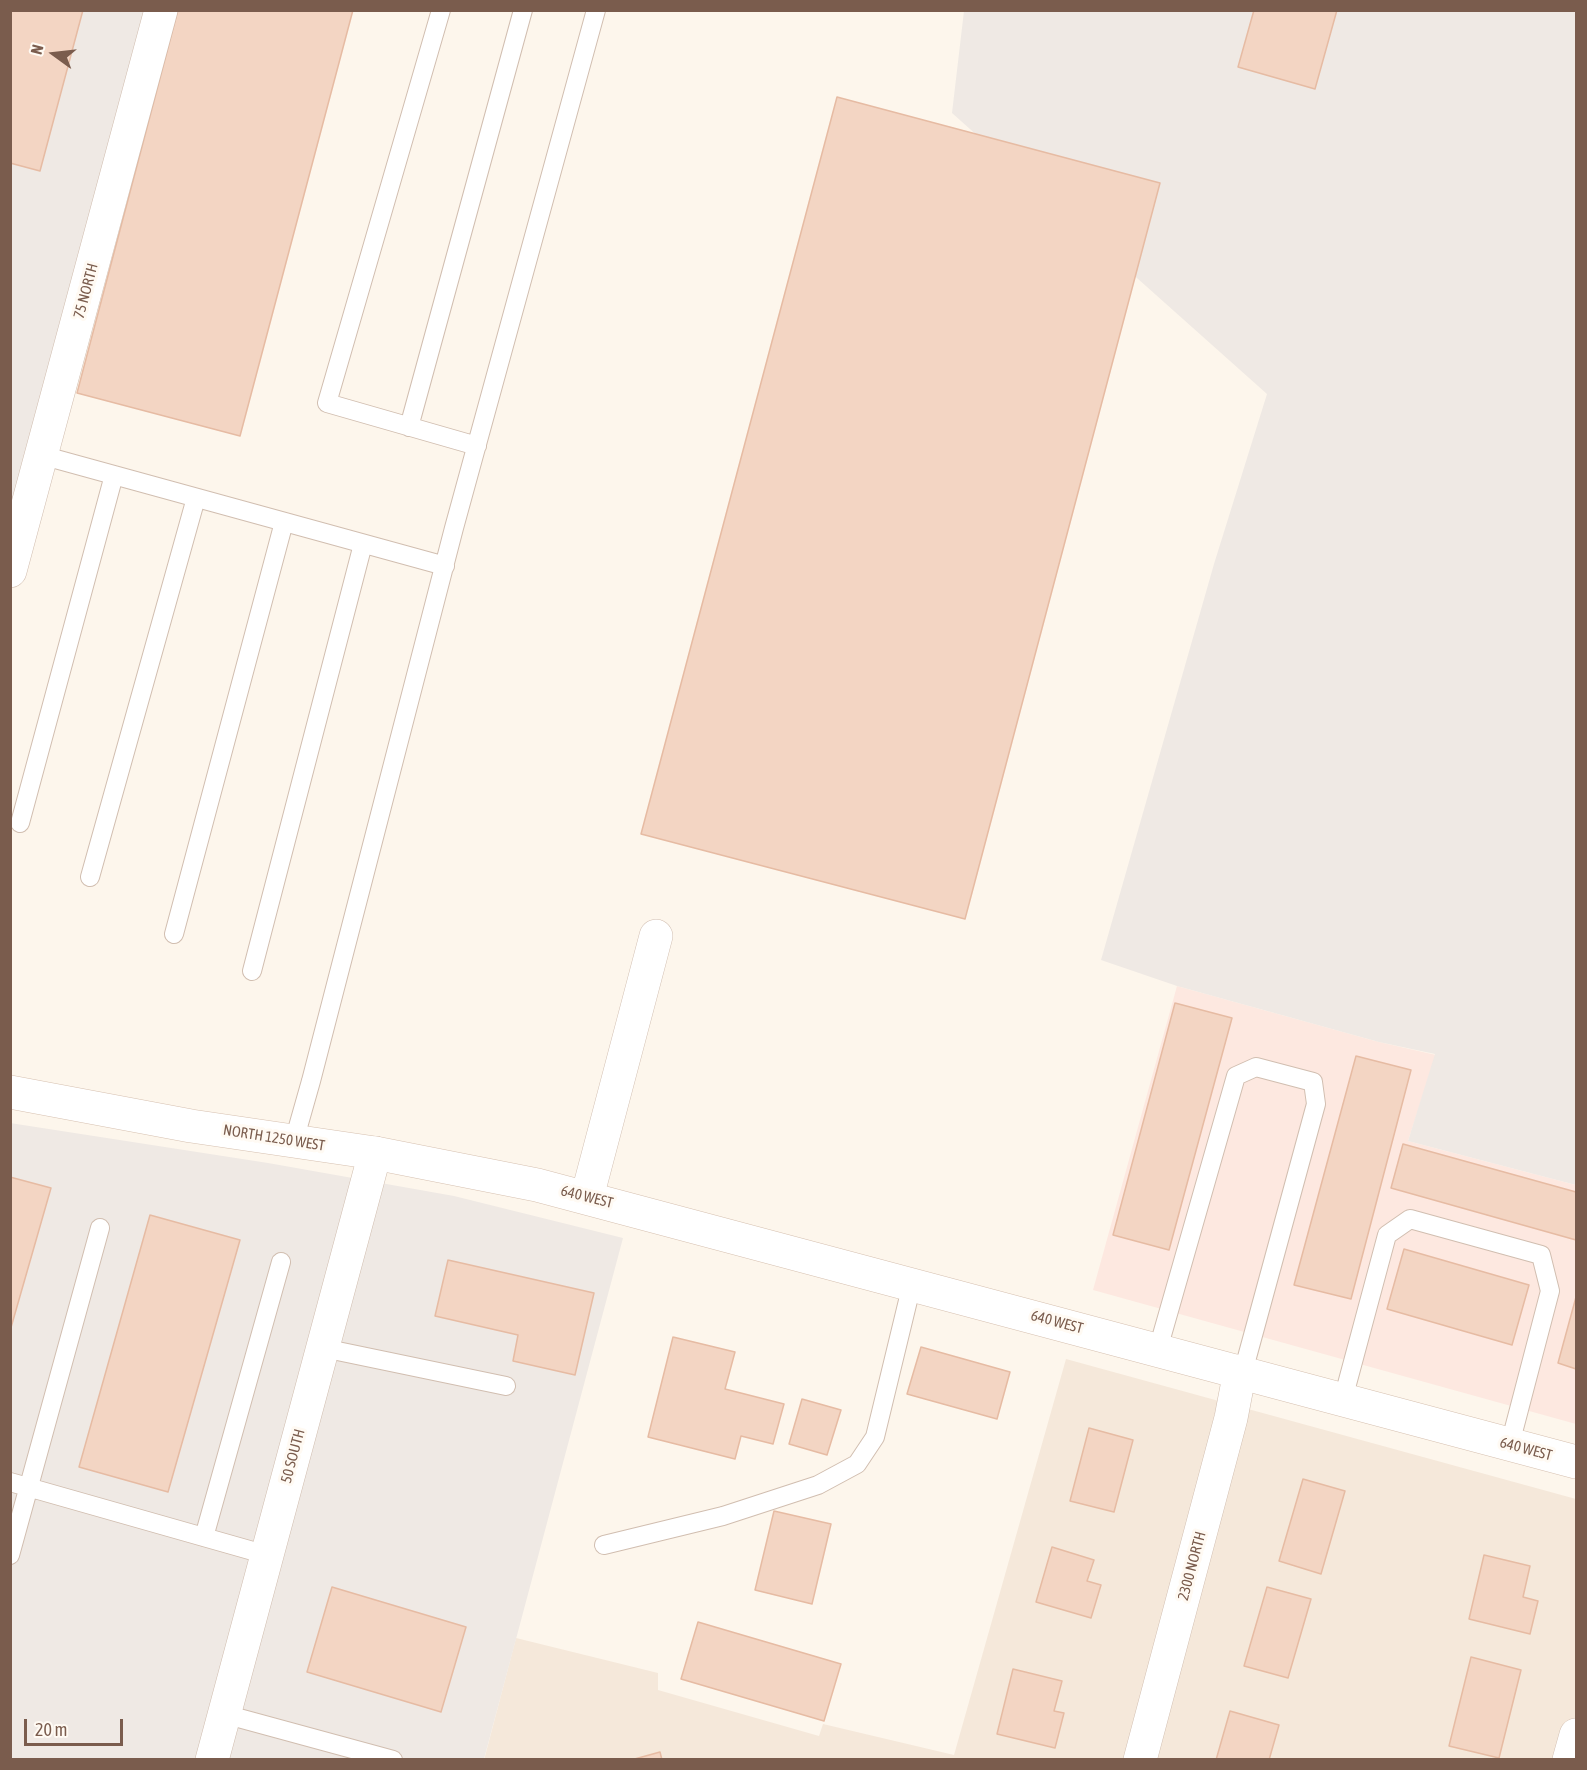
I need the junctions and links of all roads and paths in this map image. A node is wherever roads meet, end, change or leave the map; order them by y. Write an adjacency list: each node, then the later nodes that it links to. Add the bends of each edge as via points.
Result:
1 (161, 10): 7 (street, 75 NORTH)
2 (441, 10): 5 (lane, via 327,403)
3 (523, 10): 5 (lane)
4 (596, 10): 6 (lane)
5 (409, 426): 6 (lane)
6 (477, 446): 12 (lane)
7 (41, 455): 8 (lane); 13 (street, 75 NORTH)
8 (114, 475): 9 (lane); 14 (lane)
9 (196, 498): 10 (lane); 15 (lane)
10 (284, 522): 11 (lane); 16 (lane)
11 (363, 544): 12 (lane); 18 (lane)
12 (445, 566): 20 (lane)
13 (10, 571)
14 (20, 823)
15 (90, 877)
16 (174, 934)
17 (656, 936): 23 (street)
18 (252, 971)
19 (10, 1092): 20 (street, NORTH 1250 WEST)
20 (294, 1141): 21 (street, NORTH 1250 WEST)
21 (375, 1153): 22 (street, NORTH 1250 WEST); 27 (street, 50 SOUTH)
22 (537, 1185): 23 (street, 640 WEST)
23 (587, 1197): 26 (street, 640 WEST)
24 (100, 1228): 35 (lane)
25 (281, 1262): 36 (lane)
26 (912, 1284): 28 (street, 640 WEST); 37 (lane, via 875,1437 857,1464 818,1485 723,1516)
27 (323, 1348): 30 (lane); 38 (street, 50 SOUTH)
28 (1158, 1349): 29 (street, 640 WEST); 29 (lane, via 1236,1076 1256,1067 1313,1082 1316,1104)
29 (1242, 1372): 31 (street, 640 WEST); 44 (street, 2300 NORTH)
30 (506, 1386)
31 (1343, 1400): 32 (street, 640 WEST); 32 (lane, via 1387,1235 1410,1219 1541,1256 1550,1291)
32 (1510, 1444): 33 (street, 640 WEST)
33 (1576, 1462)
34 (10, 1482): 35 (lane)
35 (30, 1487): 36 (lane); 39 (lane)
36 (204, 1537): 38 (lane)
37 (604, 1545)
38 (267, 1555): 40 (street, 50 SOUTH)
39 (10, 1556)
40 (224, 1714): 42 (street, 50 SOUTH); 43 (lane)
41 (1576, 1735): 45 (street)
42 (212, 1760)
43 (393, 1760)
44 (1140, 1760)
45 (1569, 1760)

